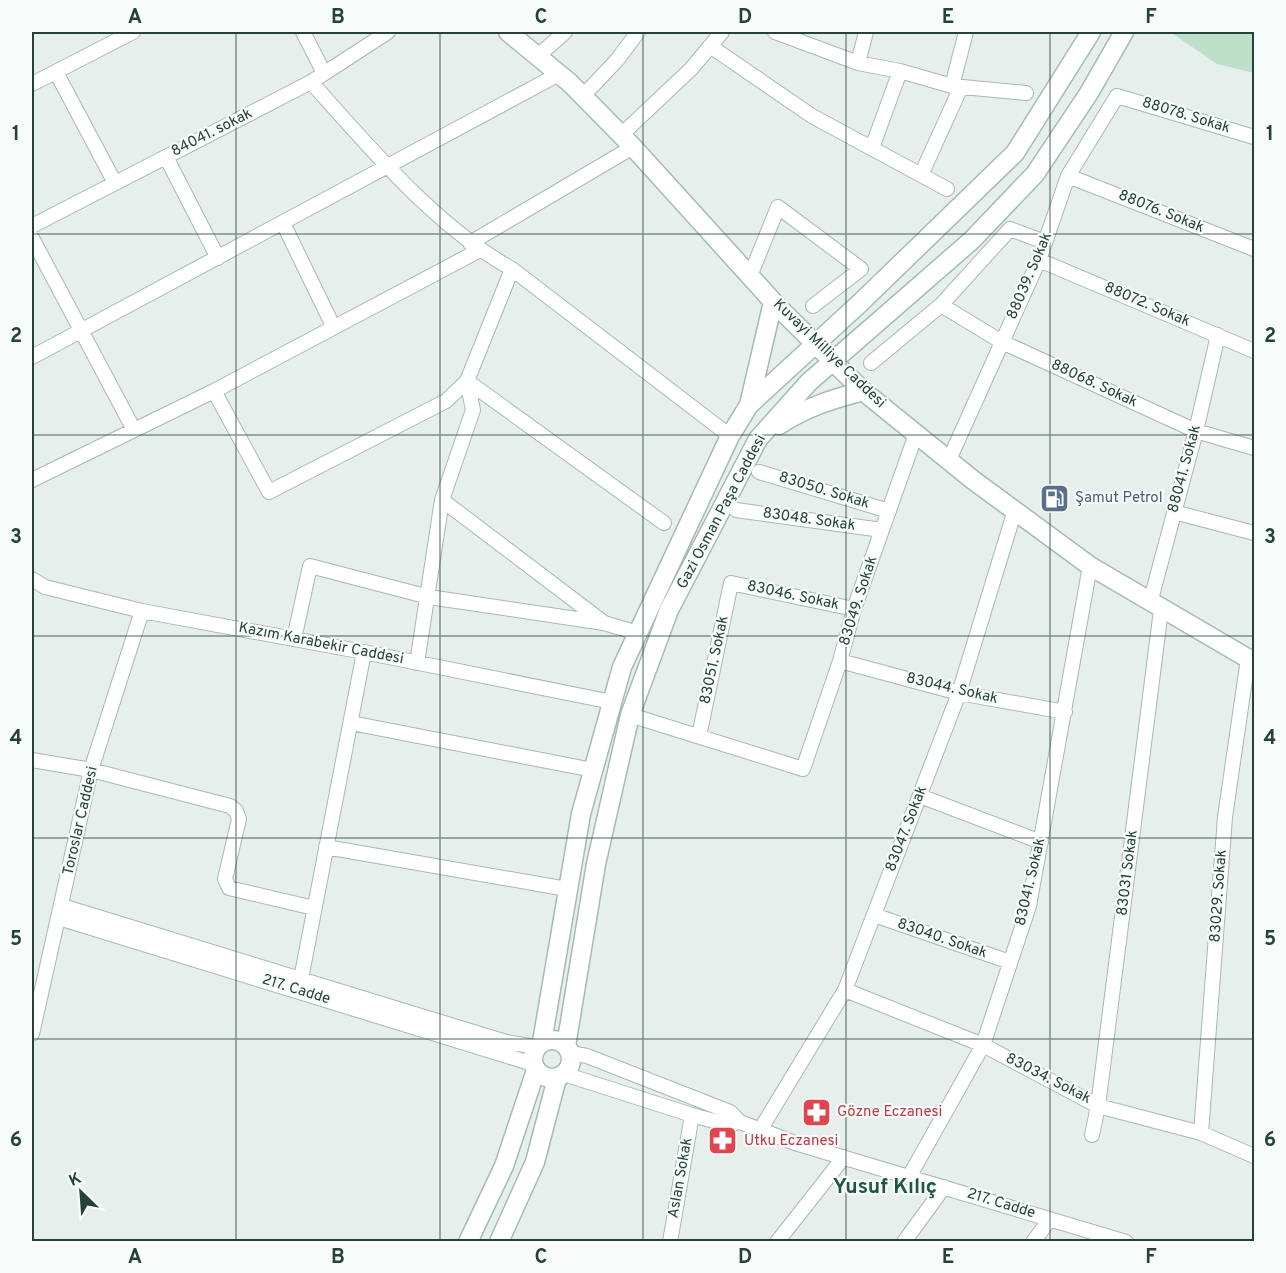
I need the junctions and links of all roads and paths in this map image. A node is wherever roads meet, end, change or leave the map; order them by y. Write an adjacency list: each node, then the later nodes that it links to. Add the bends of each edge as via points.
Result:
1 (133, 32): 17 (street)
2 (303, 32): 18 (street)
3 (388, 32): 18 (street, 84041. sokak)
4 (508, 32): 14 (main road, Kuvayi Milliye Caddesi)
5 (565, 32): 14 (street)
6 (638, 32): 24 (street)
7 (722, 32): 13 (street)
8 (775, 32): 15 (street)
9 (866, 32): 15 (street)
10 (966, 32): 22 (street)
11 (1091, 32): 52 (main road, Gazi Osman Paşa Caddesi, via 1015,153)
12 (1124, 32): 55 (main road, Gazi Osman Paşa Caddesi, via 1035,174 972,240)
13 (710, 46): 27 (street); 28 (street, via 812,116)
14 (538, 57): 19 (main road, Kuvayi Milliye Caddesi)
15 (858, 63): 16 (street)
16 (900, 71): 22 (street); 28 (street)
17 (56, 72): 21 (street); 33 (street)
18 (324, 73): 20 (street, 84041. sokak)
19 (559, 74): 24 (main road, Kuvayi Milliye Caddesi); 30 (street)
20 (311, 82): 29 (street, 84041. sokak); 30 (street)
21 (32, 84)
22 (956, 86): 23 (street); 31 (street)
23 (1026, 93)
24 (583, 96): 27 (main road, Kuvayi Milliye Caddesi)
25 (1117, 96): 26 (street, 88078. Sokak); 32 (street, 88039. Sokak)
26 (1254, 137)
27 (627, 141): 39 (street); 44 (main road, Kuvayi Milliye Caddesi)
28 (872, 148): 31 (street)
29 (166, 157): 33 (street, 84041. sokak); 41 (street)
30 (386, 166): 35 (street); 39 (street)
31 (921, 175): 34 (street)
32 (1068, 176): 38 (street, 88039. Sokak); 40 (street, 88076. Sokak)
33 (115, 183): 36 (street, 84041. sokak)
34 (946, 189)
35 (283, 223): 41 (street); 48 (street)
36 (32, 226)
37 (32, 238): 49 (street)
38 (1045, 242): 42 (street, 88039. Sokak); 46 (street, via 1010,229)
39 (474, 247): 43 (street); 48 (street)
40 (1254, 249)
41 (218, 258): 49 (street)
42 (1039, 260): 50 (street, 88072. Sokak); 51 (street, 88039. Sokak)
43 (512, 269): 57 (street); 64 (street)
44 (750, 276): 45 (main road, Kuvayi Milliye Caddesi); 47 (street, via 778,207 861,269)
45 (773, 302): 52 (main road, Kuvayi Milliye Caddesi); 60 (main road)
46 (941, 305): 51 (street, 88068. Sokak); 56 (street)
47 (813, 306)
48 (333, 326): 58 (street)
49 (79, 332): 54 (street); 61 (street)
50 (1218, 335): 53 (street, 88072. Sokak); 62 (street, 88041. Sokak)
51 (1002, 342): 62 (street, 88068. Sokak); 67 (street, 88039. Sokak)
52 (815, 344): 55 (main road, Kuvayi Milliye Caddesi); 60 (main road, Gazi Osman Paşa Caddesi)
53 (1254, 351)
54 (32, 357)
55 (832, 362): 59 (main road, Kuvayi Milliye Caddesi); 65 (main road, Gazi Osman Paşa Caddesi)
56 (871, 363)
57 (467, 381): 58 (street, via 446,401 269,492); 70 (street, via 473,410); 75 (street)
58 (214, 391): 61 (street)
59 (863, 391): 63 (main road, Kuvayi Milliye Caddesi); 65 (main road, via 798,413)
60 (749, 405): 64 (main road, Gazi Osman Paşa Caddesi)
61 (134, 430): 69 (street)
62 (1196, 431): 66 (street, 88068. Sokak); 74 (street, 88041. Sokak)
63 (916, 434): 67 (main road, Kuvayi Milliye Caddesi); 73 (street, 83049. Sokak)
64 (730, 436): 86 (main road, Gazi Osman Paşa Caddesi)
65 (758, 439): 95 (main road, Gazi Osman Paşa Caddesi, via 669,610)
66 (1254, 448)
67 (949, 460): 72 (main road, Kuvayi Milliye Caddesi)
68 (759, 472): 73 (street, 83050. Sokak)
69 (32, 480)
70 (442, 500): 81 (street); 85 (street)
71 (736, 510): 76 (street, 83048. Sokak)
72 (1015, 510): 78 (main road, Kuvayi Milliye Caddesi); 92 (street, 83047. Sokak)
73 (889, 511): 76 (street, 83049. Sokak)
74 (1174, 512): 77 (street); 82 (street, 88041. Sokak)
75 (664, 523)
76 (882, 530): 83 (street, 83049. Sokak)
77 (1254, 533)
78 (1090, 566): 82 (main road, Kuvayi Milliye Caddesi); 94 (street, 83041. Sokak)
79 (32, 579): 84 (street, Kazım Karabekir Caddesi, via 45,587)
80 (731, 583): 83 (street, 83046. Sokak); 97 (street, 83051. Sokak)
81 (429, 597): 85 (street); 87 (street, via 310,567); 91 (street)
82 (1156, 606): 90 (main road, Kuvayi Milliye Caddesi); 116 (street, 83031 Sokak)
83 (854, 609): 89 (street, 83049. Sokak)
84 (142, 611): 87 (street, Kazım Karabekir Caddesi); 99 (street, Toroslar Caddesi)
85 (604, 623): 86 (street)
86 (638, 633): 93 (main road, Gazi Osman Paşa Caddesi)
87 (294, 639): 88 (street, Kazım Karabekir Caddesi)
88 (364, 652): 91 (street, Kazım Karabekir Caddesi); 96 (street)
89 (840, 661): 92 (street, 83044. Sokak); 97 (street, 83049. Sokak, via 803,769)
90 (1251, 661): 120 (street, 83029. Sokak, via 1225,817)
91 (417, 663): 93 (street, Kazım Karabekir Caddesi)
92 (959, 693): 94 (street, 83044. Sokak); 101 (street, 83047. Sokak)
93 (612, 702): 100 (main road, Gazi Osman Paşa Caddesi)
94 (1065, 712): 102 (street, 83041. Sokak)
95 (630, 715): 97 (street); 113 (main road, Gazi Osman Paşa Caddesi, via 596,864)
96 (351, 723): 100 (street); 103 (street)
97 (699, 736)
98 (32, 760): 99 (street)
99 (91, 770): 105 (street, via 230,806 238,819 225,879 229,888); 106 (street, Toroslar Caddesi)
100 (593, 770): 104 (main road, Gazi Osman Paşa Caddesi)
101 (920, 796): 102 (street); 107 (street, 83047. Sokak)
102 (1041, 842): 108 (street, 83041. Sokak, via 1029,906)
103 (326, 847): 104 (street); 105 (street)
104 (567, 889): 114 (main road, Gazi Osman Paşa Caddesi)
105 (314, 908): 109 (street)
106 (60, 912): 109 (street, 217. Cadde); 111 (street, Toroslar Caddesi); 114 (street, 217. Cadde)
107 (874, 915): 108 (street, 83040. Sokak); 110 (street, 83047. Sokak)
108 (1010, 962): 112 (street, 83041. Sokak)
109 (301, 979): 114 (street, 217. Cadde, via 506,1042)
110 (844, 990): 112 (street, 83034. Sokak); 119 (street, 83047. Sokak)
111 (32, 1034)
112 (983, 1045): 116 (street, 83034. Sokak); 124 (street, 83041. Sokak)
113 (568, 1049): 114 (main road, via 551,1040); 115 (main road, via 569,1068); 118 (street, 217. Cadde, via 730,1112)
114 (537, 1056): 115 (main road, via 542,1076); 127 (main road, Gazi Osman Paşa Caddesi, via 504,1166)
115 (560, 1076): 117 (street, 217. Cadde); 128 (main road, via 535,1162)
116 (1098, 1106): 120 (street, 83034. Sokak); 121 (street, 83031 Sokak)
117 (692, 1115): 118 (street, 217. Cadde); 129 (street, Aslan Sokak)
118 (732, 1123): 119 (street, 217. Cadde)
119 (760, 1130): 123 (street, 217. Cadde)
120 (1201, 1133): 122 (street, 83034. Sokak)
121 (1092, 1135)
122 (1254, 1156)
123 (844, 1157): 124 (street, 217. Cadde); 130 (street)
124 (909, 1177): 125 (street, 217. Cadde)
125 (944, 1187): 126 (street, 217. Cadde); 131 (street)
126 (1050, 1219): 132 (street); 133 (street, 217. Cadde)
127 (468, 1242)
128 (499, 1242)
129 (670, 1242)
130 (777, 1242)
131 (904, 1242)
132 (1034, 1242)
133 (1126, 1242)

